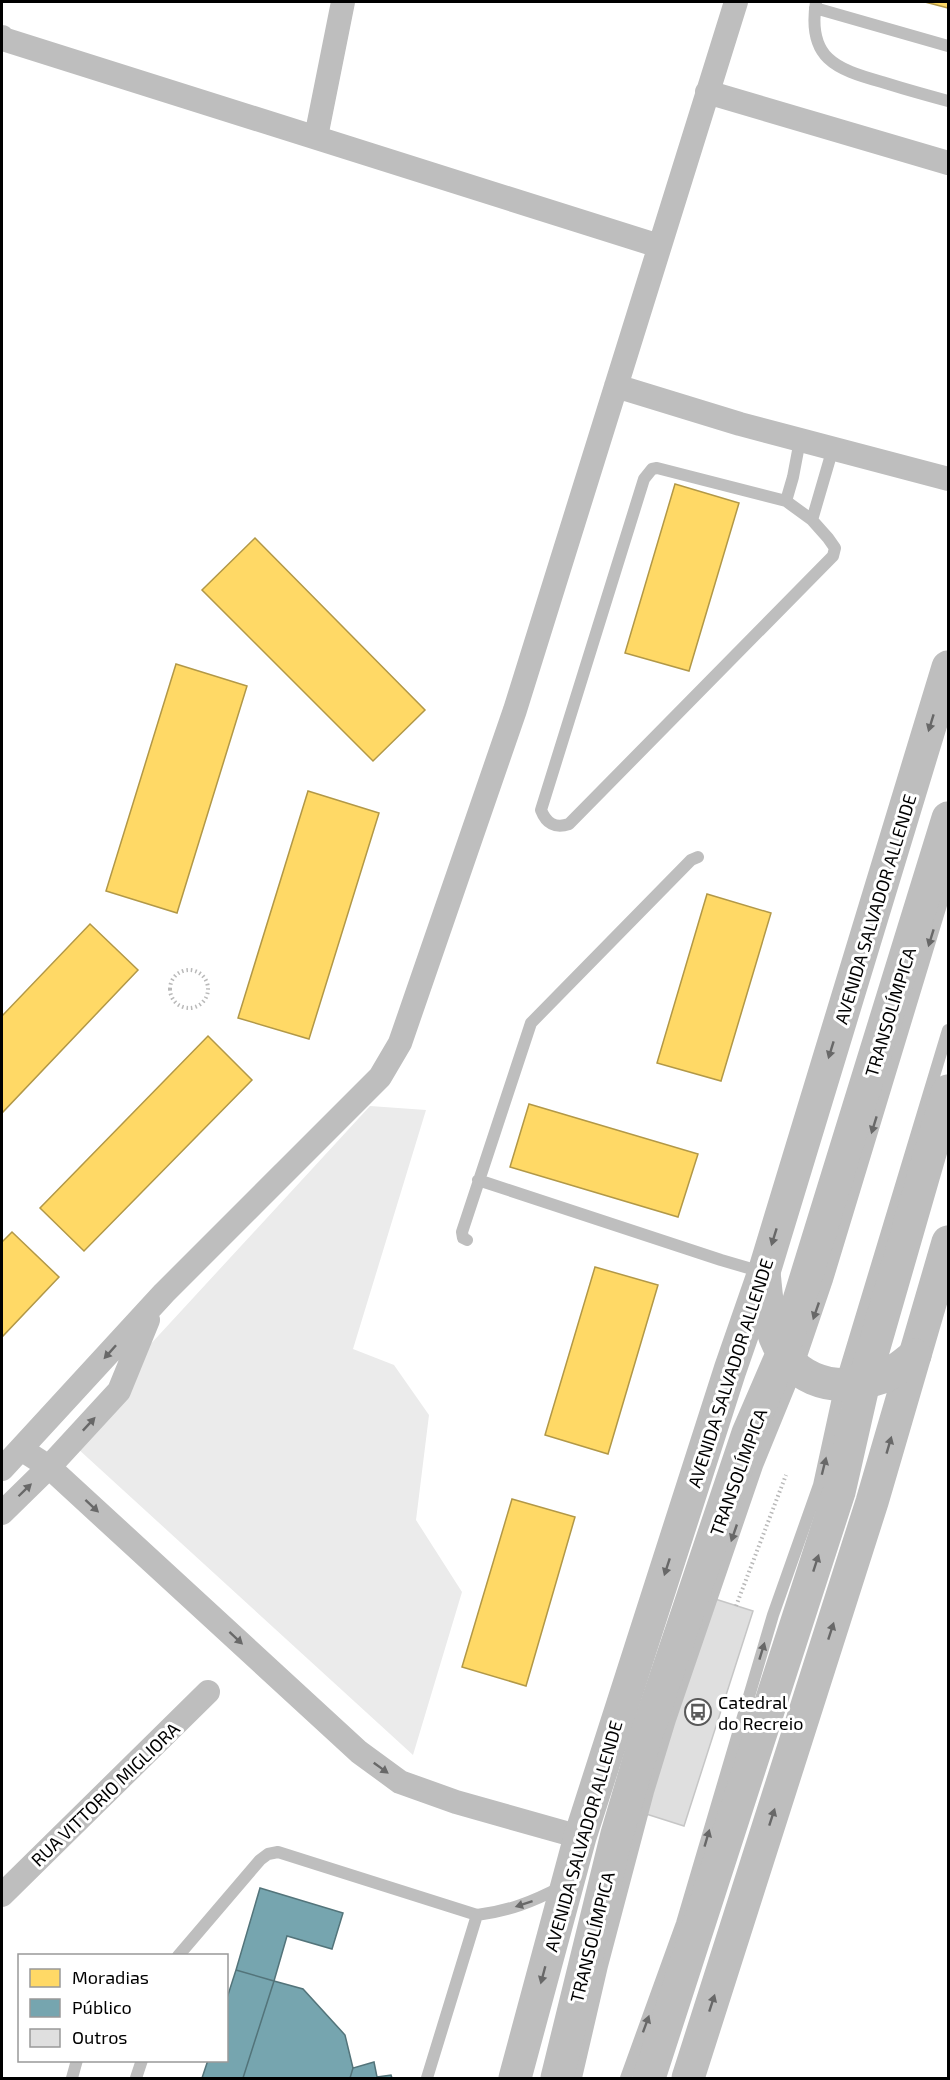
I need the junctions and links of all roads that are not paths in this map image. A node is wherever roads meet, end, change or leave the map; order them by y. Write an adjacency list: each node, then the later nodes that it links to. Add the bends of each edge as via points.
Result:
1 (343, 2): 8 (street)
2 (736, 2): 6 (street)
3 (816, 5): 5 (lane); 7 (lane, via 816,37 834,65 851,74)
4 (2, 37): 8 (street)
5 (948, 46)
6 (707, 92): 9 (street); 10 (street)
7 (948, 102)
8 (316, 137): 10 (street)
9 (948, 163)
10 (659, 246): 11 (street)
11 (616, 386): 12 (street); 28 (street, via 515,710 396,1051 380,1077)
12 (800, 440): 13 (street); 15 (lane)
13 (833, 448): 14 (street); 16 (lane)
14 (948, 479)
15 (786, 501): 16 (lane); 16 (lane, via 657,468 647,473 541,810 548,823 561,827 568,824 833,556 835,548)
16 (812, 520)
17 (948, 668): 27 (main road, AVENIDA SALVADOR ALLENDE, one-way to 27)
18 (948, 818): 30 (main road, AVENIDA SALVADOR ALLENDE)
19 (698, 857): 24 (lane, via 531,1023)
20 (948, 882): 30 (lane, TRANSOLÍMPICA, one-way to 30, via 830,1269)
21 (948, 1030): 31 (lane)
22 (948, 1090): 23 (main road)
23 (943, 1120): 31 (main road)
24 (478, 1180): 25 (lane, via 462,1232); 27 (lane)
25 (467, 1240)
26 (948, 1242): 29 (main road)
27 (764, 1272): 30 (main road, via 772,1329); 37 (main road, AVENIDA SALVADOR ALLENDE, one-way to 37)
28 (164, 1293): 32 (street, one-way to 32); 33 (street, one-way to 28, via 119,1391 148,1320)
29 (915, 1355): 31 (main road, via 880,1378); 52 (main road, one-way to 29)
30 (790, 1360): 31 (main road, via 805,1376 820,1383); 48 (main road, AVENIDA SALVADOR ALLENDE, via 748,1433 646,1736 617,1834); 49 (lane, TRANSOLÍMPICA, one-way to 49, via 648,1792)
31 (853, 1383): 50 (lane, one-way to 31, via 682,1923 773,1615); 51 (main road, one-way to 31, via 839,1492)
32 (21, 1449): 33 (street); 34 (street)
33 (49, 1467): 35 (street, one-way to 33); 37 (street, one-way to 37, via 359,1752 400,1782)
34 (2, 1469)
35 (2, 1513)
36 (208, 1692): 39 (street, RUA VITTORIO MIGLIORA)
37 (580, 1837): 38 (main road, AVENIDA SALVADOR ALLENDE)
38 (567, 1884): 40 (lane, one-way to 40, via 528,1904); 47 (main road, AVENIDA SALVADOR ALLENDE, one-way to 47)
39 (2, 1895)
40 (477, 1914): 41 (lane, via 278,1852 260,1860); 46 (lane)
41 (180, 1954)
42 (77, 2062): 44 (lane)
43 (142, 2062): 45 (lane)
44 (72, 2079)
45 (136, 2079)
46 (427, 2079)
47 (515, 2079)
48 (557, 2079)
49 (576, 2079)
50 (626, 2079)
51 (649, 2079)
52 (688, 2079)

